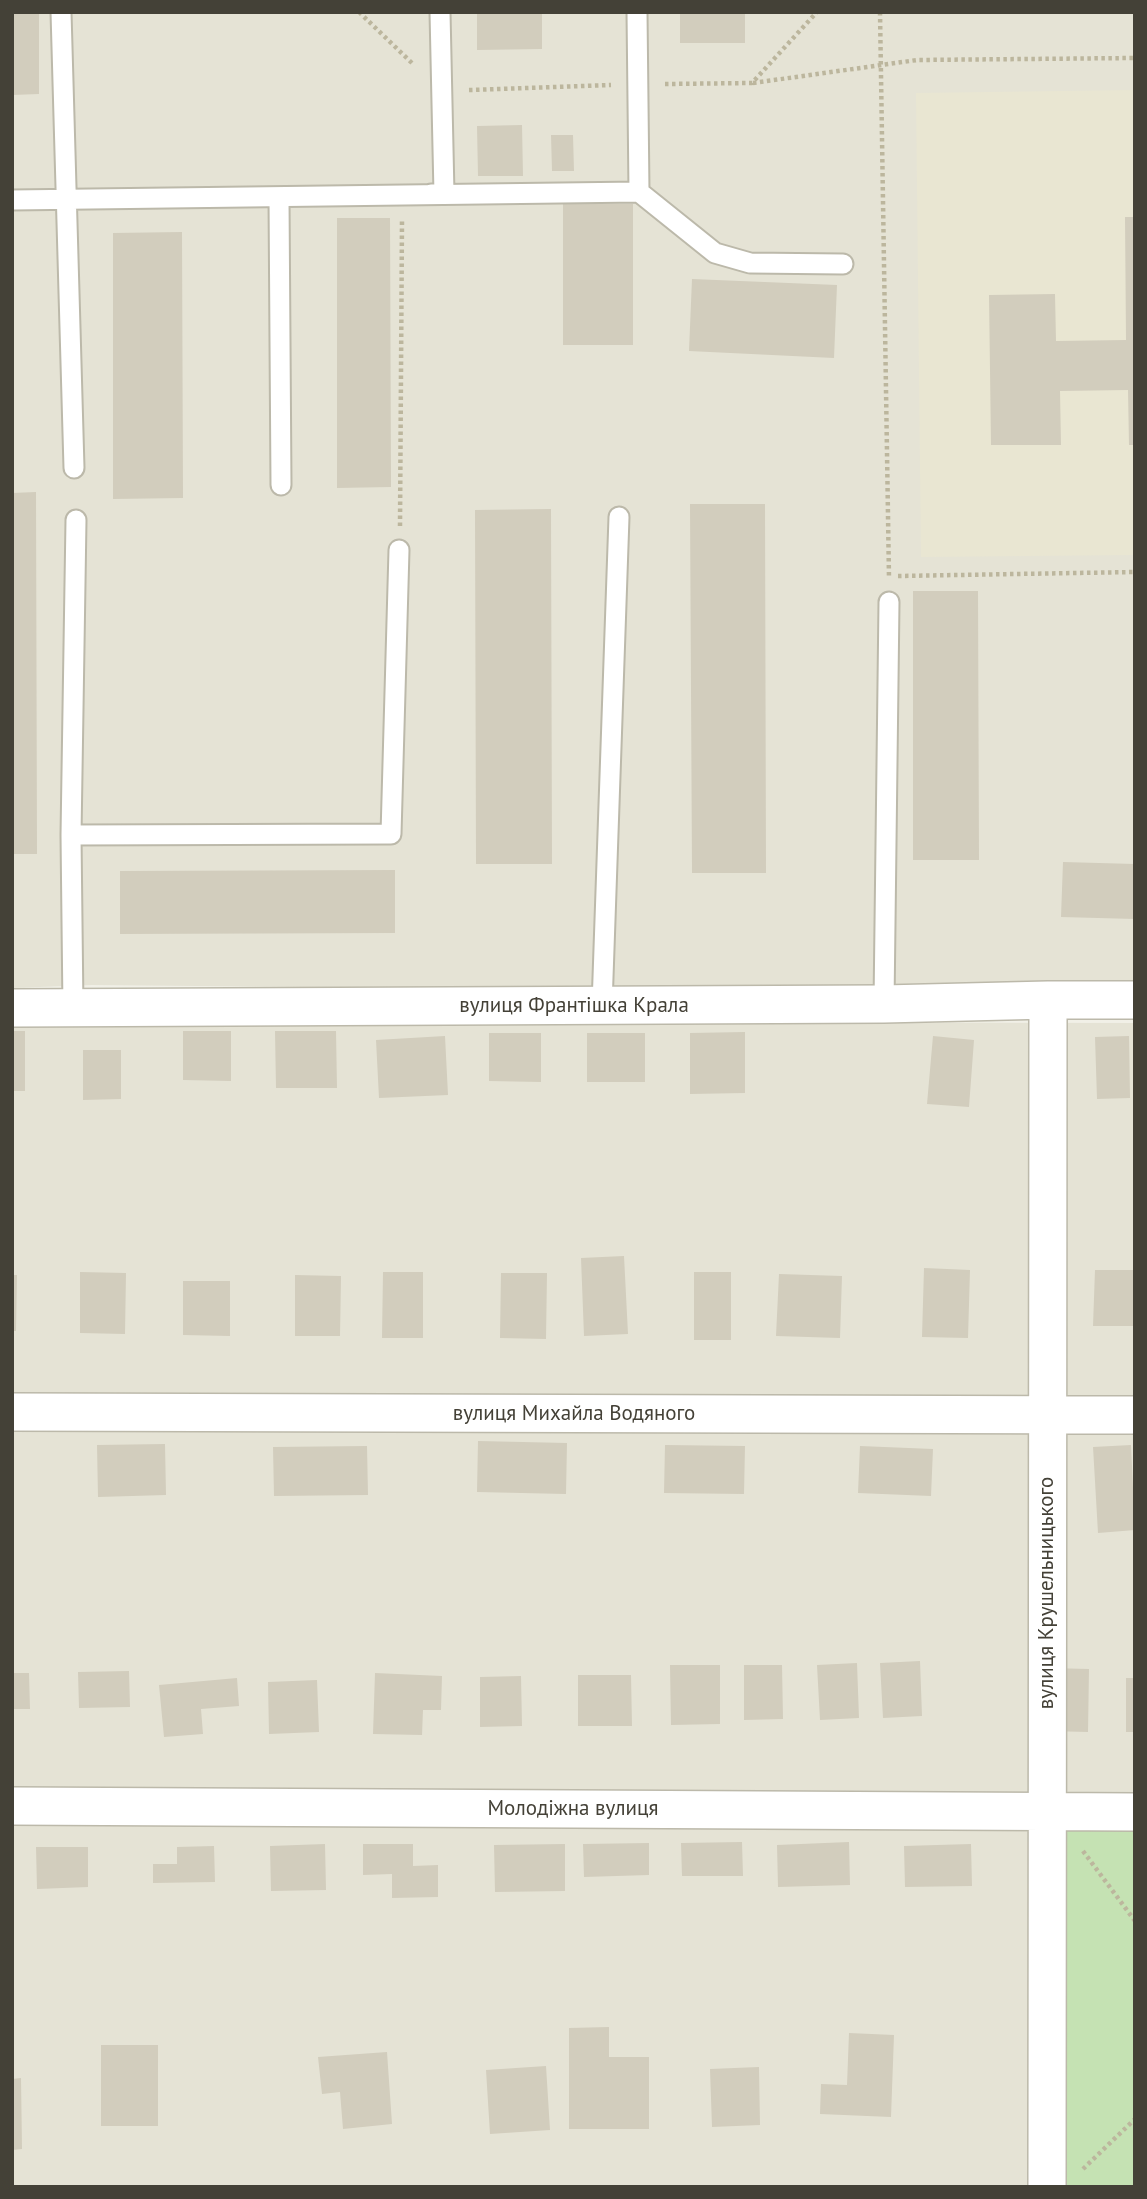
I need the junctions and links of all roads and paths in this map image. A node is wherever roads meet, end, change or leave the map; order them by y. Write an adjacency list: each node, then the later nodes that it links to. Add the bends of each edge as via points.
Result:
1 (61, 12): 15 (lane)
2 (359, 12): 9 (path)
3 (440, 12): 9 (lane)
4 (637, 12): 10 (lane)
5 (880, 12): 7 (path)
6 (1135, 58): 7 (path, via 917,60)
7 (881, 66): 8 (path); 23 (path)
8 (752, 83)
9 (442, 90): 12 (lane)
10 (639, 192): 12 (lane); 16 (lane, via 715,253 750,263)
11 (402, 194): 12 (lane); 13 (lane); 21 (path)
12 (444, 194)
13 (279, 198): 15 (lane); 18 (lane)
14 (12, 200): 15 (lane)
15 (65, 200): 17 (lane)
16 (843, 264)
17 (74, 468)
18 (281, 485)
19 (619, 517): 29 (lane)
20 (76, 520): 25 (lane)
21 (399, 550): 25 (lane, via 391,834)
22 (1135, 572): 23 (path)
23 (889, 576): 24 (path)
24 (889, 601): 28 (lane)
25 (71, 835): 31 (lane)
26 (1048, 1000): 27 (street, вулиця Франтішка Крала); 28 (street, вулиця Франтішка Крала); 34 (street, вулиця Крушельницького)
27 (1135, 1000)
28 (884, 1004): 29 (street, вулиця Франтішка Крала)
29 (602, 1006): 31 (street, вулиця Франтішка Крала)
30 (12, 1008): 31 (street, вулиця Франтішка Крала)
31 (73, 1009)
32 (12, 1412): 34 (street, вулиця Михайла Водяного)
33 (1135, 1415): 34 (street, вулиця Михайла Водяного)
34 (1048, 1416): 36 (street, вулиця Крушельницького)
35 (12, 1805): 36 (street, Молодіжна вулиця)
36 (1050, 1812): 37 (street, Молодіжна вулиця); 38 (path); 40 (street, вулиця Крушельницького)
37 (1135, 1812)
38 (1135, 1921)
39 (1135, 2119): 40 (path)
40 (1061, 2182)

